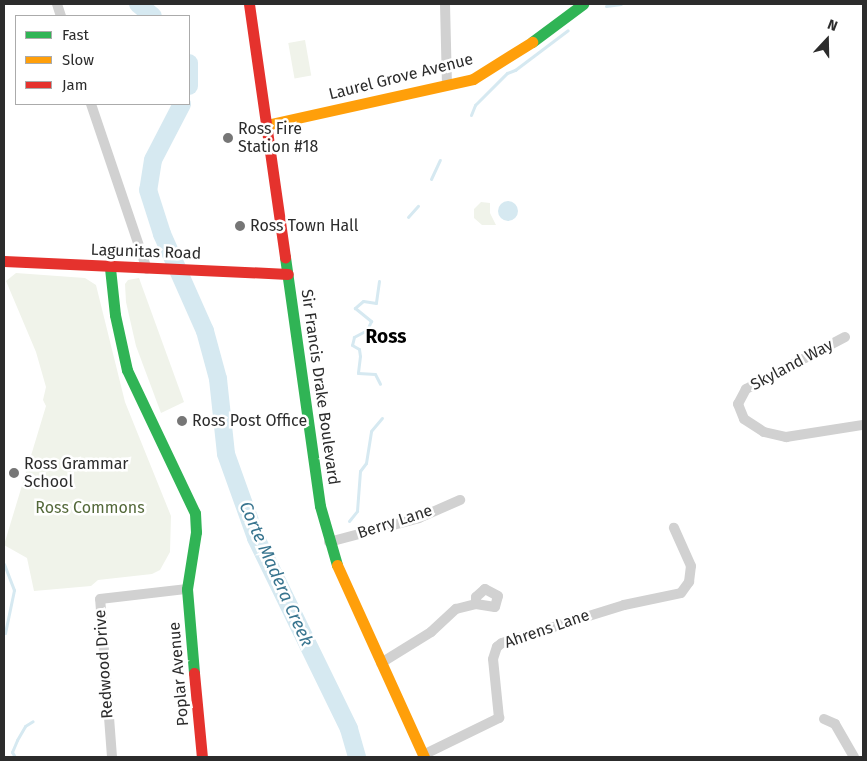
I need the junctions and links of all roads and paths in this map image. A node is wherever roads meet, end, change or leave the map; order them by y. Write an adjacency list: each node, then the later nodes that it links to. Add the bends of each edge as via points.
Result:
1 (248, 4): 6 (street, Sir Francis Drake Boulevard)
2 (444, 4): 4 (street)
3 (583, 4): 4 (street, Laurel Grove Avenue, via 493,69 473,79)
4 (447, 85): 6 (street, Laurel Grove Avenue)
5 (91, 105): 9 (street)
6 (266, 125): 10 (street, Sir Francis Drake Boulevard)
7 (4, 261): 8 (street, Lagunitas Road)
8 (110, 268): 9 (street, Lagunitas Road); 16 (street, Poplar Avenue, via 115,315 127,370 195,513 196,532)
9 (147, 269): 10 (street, Lagunitas Road)
10 (288, 274): 15 (street, Sir Francis Drake Boulevard, via 319,499)
11 (845, 337): 12 (street, Skyland Way, via 746,390 738,404 744,419 764,432 786,437)
12 (863, 425)
13 (460, 500): 15 (street, Berry Lane, via 419,518)
14 (674, 528): 20 (street, Ahrens Lane, via 691,566 689,582 680,593 606,610 502,643 497,647 494,659 499,718)
15 (330, 542): 18 (street, Sir Francis Drake Boulevard, via 338,568)
16 (187, 589): 21 (street, Redwood Drive, via 100,599); 22 (street, Poplar Avenue)
17 (476, 604): 18 (street, via 456,610 431,632)
18 (381, 663): 20 (street, Sir Francis Drake Boulevard)
19 (824, 720): 23 (street, via 835,724)
20 (423, 756)
21 (112, 757)
22 (202, 757)
23 (854, 757)

